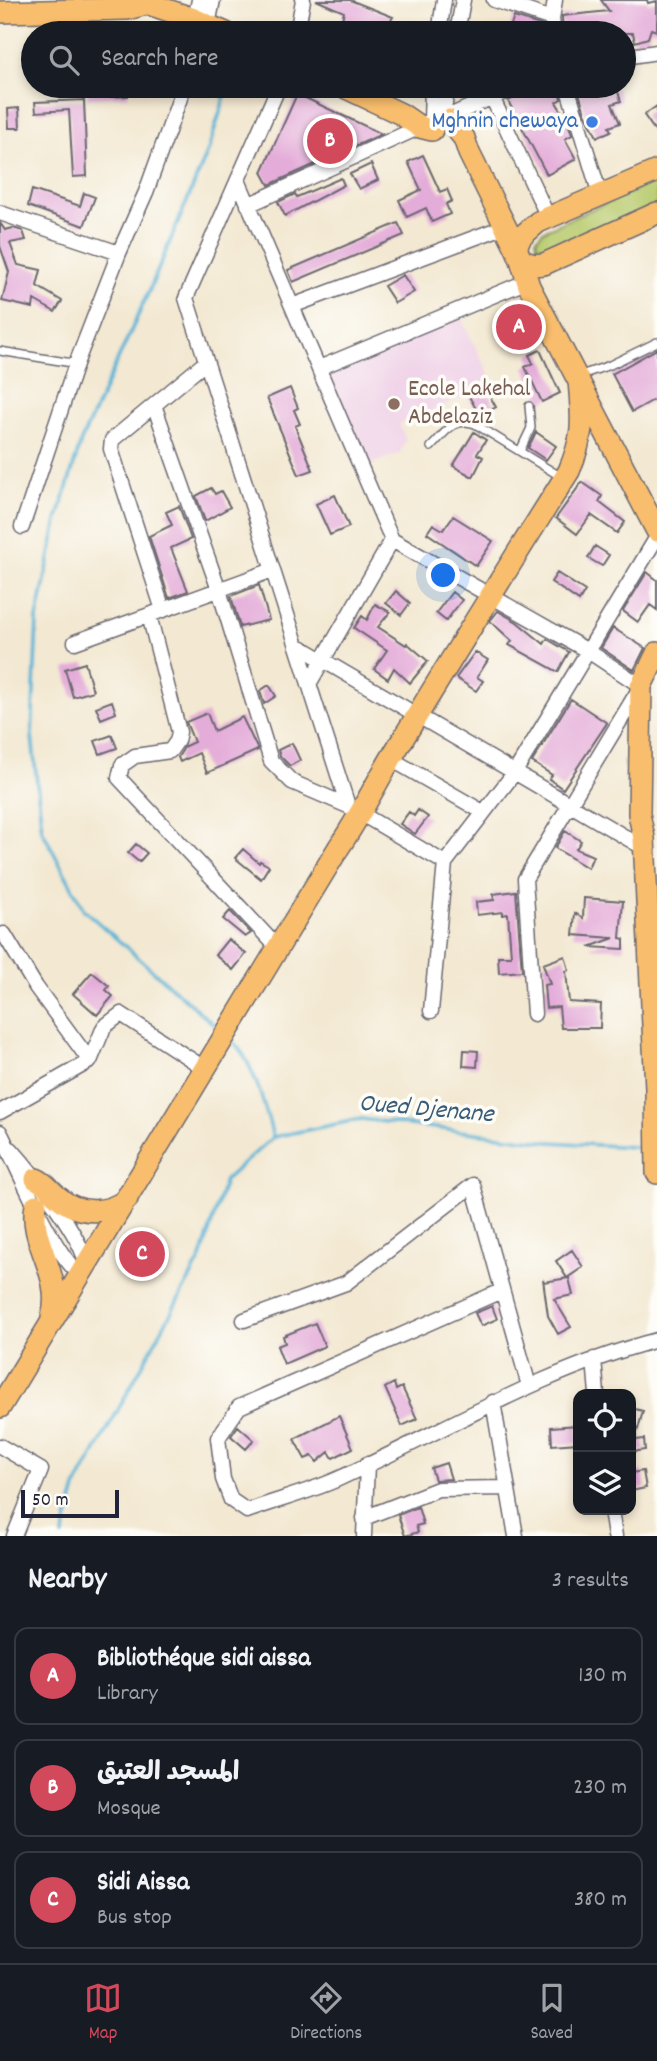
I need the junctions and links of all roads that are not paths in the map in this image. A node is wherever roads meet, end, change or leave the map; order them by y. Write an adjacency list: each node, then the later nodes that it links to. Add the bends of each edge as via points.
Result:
1 (212, 0): 9 (street)
2 (303, 0): 10 (street)
3 (444, 0): 11 (street)
4 (463, 0): 12 (street)
5 (494, 0): 13 (street)
6 (555, 0): 14 (street)
7 (141, 2): 8 (main road, via 132,8); 9 (main road)
8 (0, 12)
9 (196, 18)
10 (299, 21)
11 (441, 21)
12 (459, 21)
13 (542, 21)
14 (553, 21)
15 (657, 52): 16 (street)
16 (636, 55)
17 (180, 98): 34 (street)
18 (274, 98): 26 (street)
19 (378, 98): 24 (main road)
20 (441, 98): 24 (street)
21 (489, 98): 24 (street)
22 (492, 98): 32 (street)
23 (571, 98): 28 (street)
24 (431, 116): 27 (main road, via 464,138); 29 (street)
25 (657, 171): 28 (main road)
26 (237, 180): 29 (street); 42 (street, via 186,298)
27 (489, 192): 32 (main road, via 512,219 522,224); 33 (main road)
28 (600, 195): 32 (main road)
29 (248, 205): 38 (street)
30 (0, 213): 34 (street)
31 (657, 214): 36 (main road)
32 (543, 220): 35 (main road, via 521,237)
33 (506, 226): 35 (main road); 38 (street)
34 (119, 253): 43 (street)
35 (518, 254): 36 (main road, via 533,265); 37 (main road)
36 (555, 261): 39 (main road, via 540,290)
37 (528, 281): 39 (main road); 44 (street)
38 (292, 306): 44 (street)
39 (542, 310): 45 (main road)
40 (657, 342): 45 (lane)
41 (0, 351): 43 (lane)
42 (206, 362): 46 (street); 55 (street)
43 (79, 364): 51 (street)
44 (318, 368): 54 (street)
45 (578, 378): 50 (main road, via 583,428); 52 (main road)
46 (154, 405): 56 (street); 58 (street, via 112,440 111,449)
47 (529, 406): 49 (lane, via 531,428)
48 (431, 447): 49 (lane, via 453,425 466,421)
49 (520, 451): 50 (lane)
50 (564, 478): 57 (main road)
51 (22, 527)
52 (657, 531)
53 (657, 537): 61 (street)
54 (392, 540): 57 (street); 63 (street)
55 (273, 570): 56 (street); 60 (street)
56 (219, 590): 58 (street); 70 (street, via 271,761 292,782)
57 (491, 596): 61 (street); 66 (main road)
58 (156, 613): 59 (street); 75 (street, via 177,741 170,751 135,756 122,765 119,778)
59 (75, 642)
60 (297, 645): 63 (street); 64 (street)
61 (588, 652): 65 (street); 68 (street)
62 (656, 654): 65 (main road); 72 (main road, via 652,789)
63 (324, 659): 64 (street); 66 (street)
64 (309, 684): 70 (street)
65 (641, 686): 69 (street); 72 (main road, via 639,814)
66 (418, 714): 67 (main road); 68 (street)
67 (391, 758): 70 (main road); 71 (street)
68 (515, 772): 69 (street); 71 (street)
69 (570, 803): 72 (street); 77 (street, via 525,879)
70 (355, 810): 73 (street); 75 (main road, via 339,847)
71 (483, 812): 73 (street)
72 (644, 843): 78 (main road)
73 (445, 863): 76 (street)
74 (4, 934): 79 (street)
75 (278, 948): 80 (main road)
76 (431, 1012)
77 (534, 1014)
78 (655, 1050): 81 (main road)
79 (90, 1061): 80 (street, via 104,1027 121,1013); 82 (street)
80 (207, 1063): 86 (main road)
81 (656, 1089): 84 (main road)
82 (0, 1111)
83 (3, 1138): 85 (street); 87 (street)
84 (657, 1172)
85 (36, 1180): 86 (main road, via 66,1203 90,1211 113,1208); 88 (street, via 81,1247)
86 (127, 1199): 88 (main road)
87 (36, 1205): 88 (street, via 68,1264); 91 (main road, via 35,1223 55,1288)
88 (84, 1271): 91 (main road)
89 (501, 1291): 90 (street, via 473,1185 346,1283); 94 (street); 99 (street, via 239,1407 218,1438 223,1479 231,1500 247,1511 336,1480)
90 (244, 1320)
91 (50, 1325): 97 (main road)
92 (657, 1340): 93 (street)
93 (594, 1359): 94 (street); 95 (street)
94 (529, 1386): 96 (street)
95 (597, 1389)
96 (493, 1402): 99 (street); 100 (street)
97 (0, 1407)
98 (0, 1446): 103 (street, via 41,1471)
99 (367, 1464): 102 (street)
100 (507, 1488): 102 (street, via 438,1489); 105 (street)
101 (612, 1515): 106 (street)
102 (364, 1518): 104 (street)
103 (14, 1536)
104 (365, 1536)
105 (516, 1536)
106 (615, 1536)

